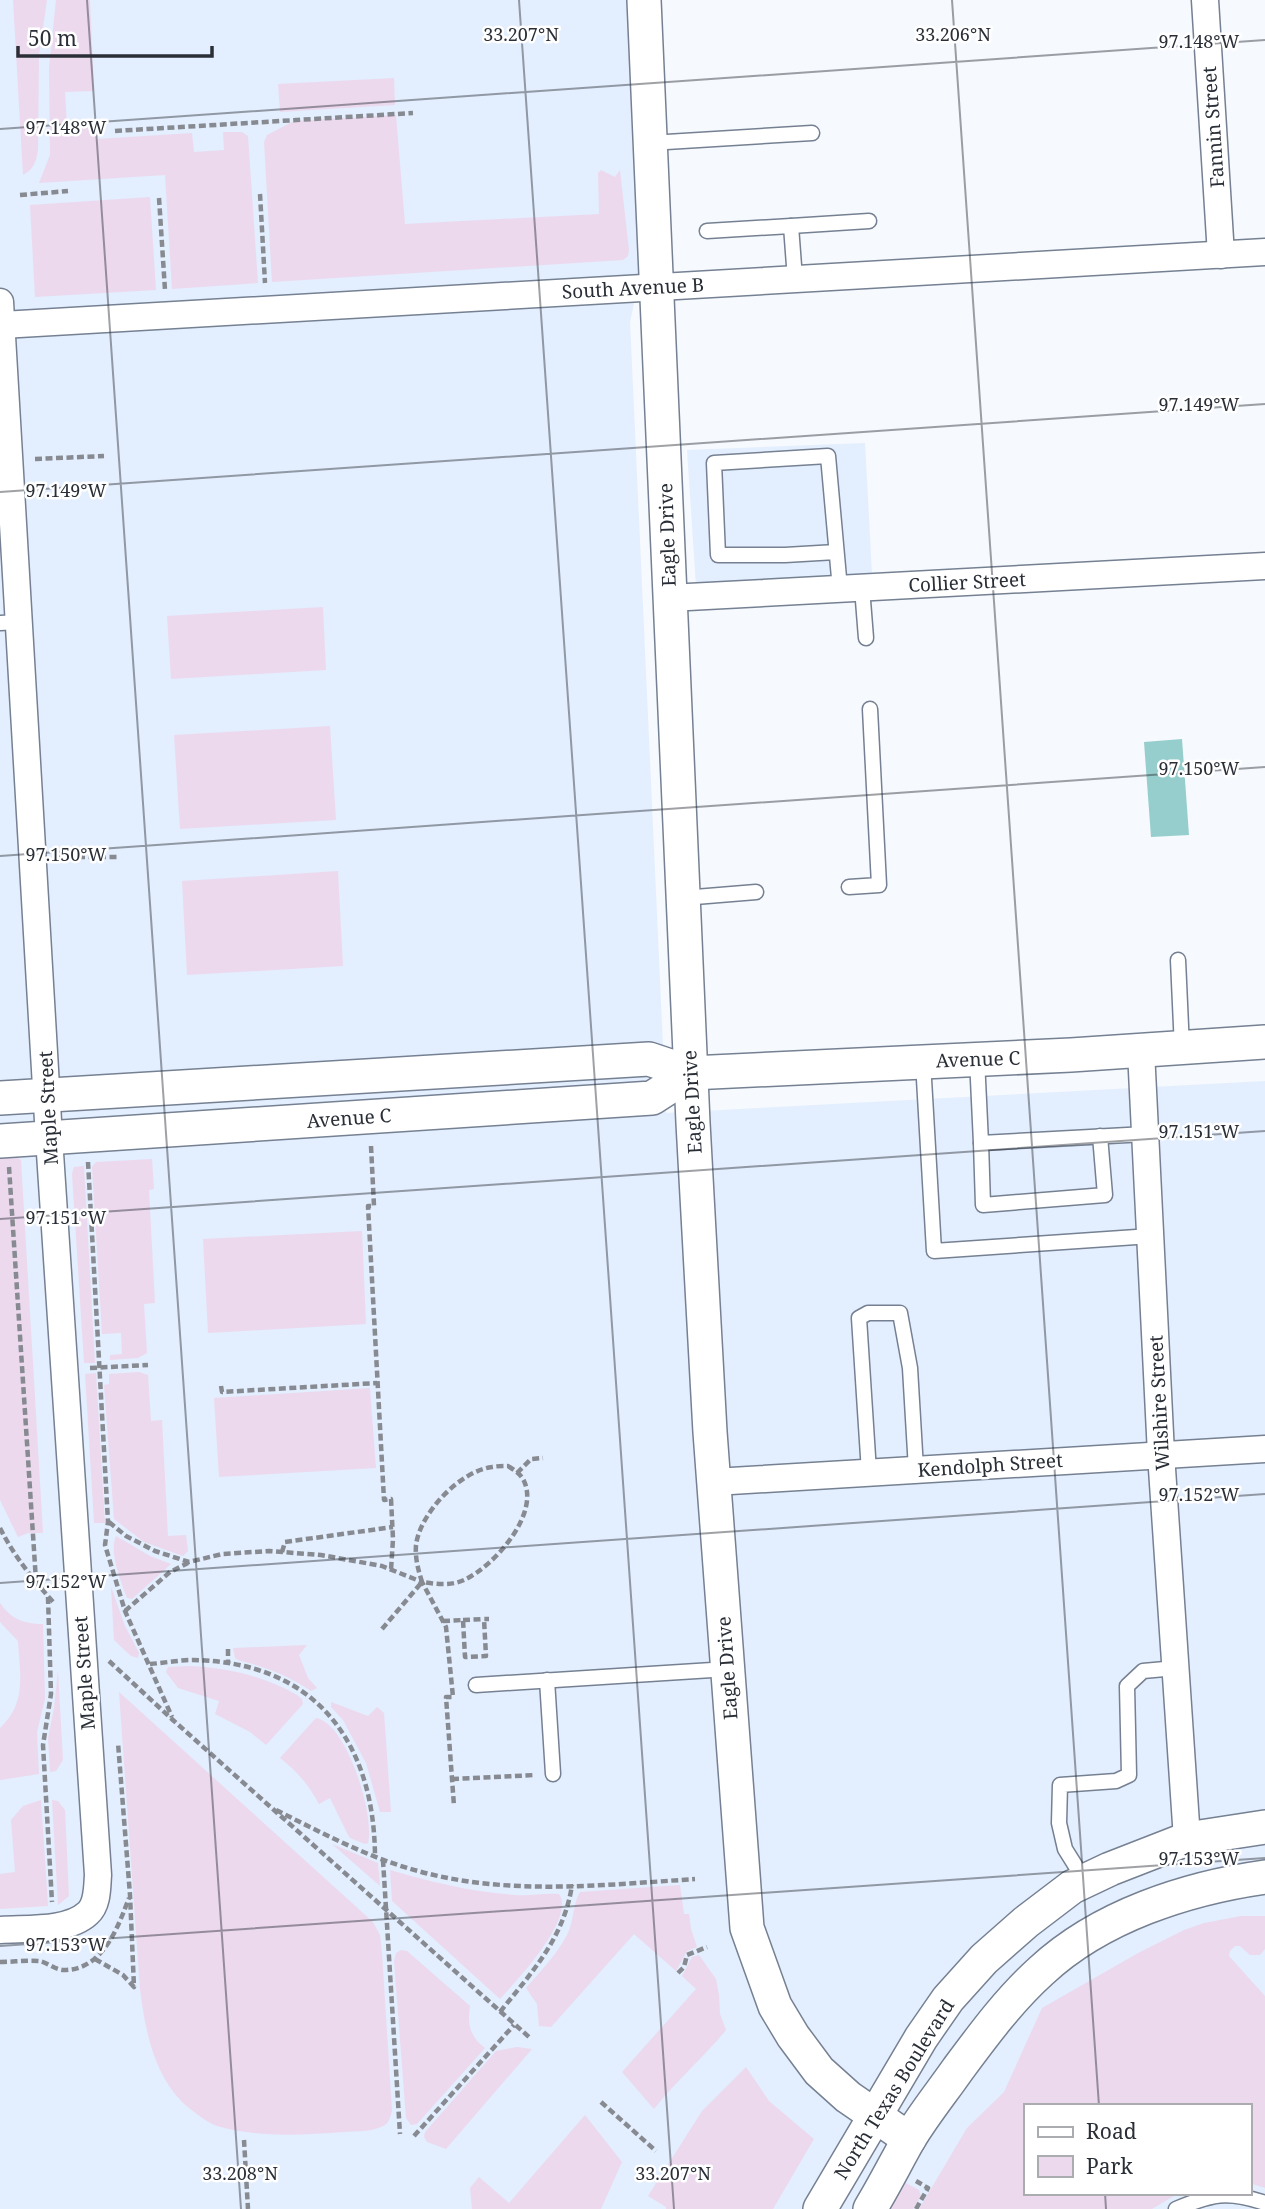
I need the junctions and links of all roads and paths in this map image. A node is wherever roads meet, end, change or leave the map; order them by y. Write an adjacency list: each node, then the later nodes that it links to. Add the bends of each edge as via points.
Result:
1 (644, 0): 6 (street, Eagle Drive)
2 (1205, 0): 15 (street, Fannin Street)
3 (413, 113): 4 (path)
4 (115, 131)
5 (812, 133): 6 (lane)
6 (650, 142): 18 (street, Eagle Drive)
7 (68, 191): 9 (path)
8 (260, 194): 17 (path)
9 (20, 195)
10 (159, 198): 19 (path)
11 (869, 221): 12 (lane)
12 (791, 226): 13 (lane); 16 (lane)
13 (707, 230)
14 (1265, 252): 15 (street, South Avenue B)
15 (1221, 255): 16 (street, South Avenue B)
16 (795, 279): 18 (street, South Avenue B)
17 (265, 283)
18 (656, 287): 20 (street, South Avenue B); 26 (street, Eagle Drive)
19 (165, 289)
20 (1, 313): 27 (street, Maple Street)
21 (104, 456): 22 (path)
22 (34, 459)
23 (836, 552): 23 (lane, via 828,456 714,463 718,555); 25 (lane)
24 (1265, 565): 25 (street, Collier Street)
25 (851, 588): 26 (street, Collier Street); 28 (lane)
26 (669, 598): 34 (street, Eagle Drive)
27 (9, 622): 42 (street, Maple Street)
28 (866, 638)
29 (870, 709): 32 (lane, via 879,885)
30 (119, 857): 31 (path)
31 (70, 858)
32 (849, 887)
33 (756, 892): 34 (lane)
34 (683, 898): 41 (street, Eagle Drive)
35 (1178, 961): 37 (lane)
36 (1265, 1042): 37 (street, Avenue C)
37 (1182, 1048): 38 (street, Avenue C)
38 (1142, 1051): 39 (street, Avenue C); 44 (street, Wilshire Street)
39 (977, 1059): 40 (street, Avenue C); 48 (lane)
40 (923, 1061): 41 (street, Avenue C); 51 (lane, via 934,1251)
41 (691, 1073): 42 (street, Avenue C, via 649,1059); 46 (street, Avenue C, via 652,1098); 63 (street, Eagle Drive)
42 (47, 1094): 43 (street, Avenue C); 46 (street, Maple Street)
43 (0, 1098)
44 (1146, 1134): 45 (lane); 51 (street, Wilshire Street)
45 (1100, 1136): 48 (lane); 48 (lane, via 1105,1195 983,1205)
46 (49, 1138): 49 (street, Avenue C); 54 (street, Maple Street)
47 (370, 1142): 55 (path, via 374,1206 368,1206)
48 (981, 1143)
49 (4, 1154): 71 (path)
50 (88, 1160): 53 (path)
51 (1151, 1236): 58 (street, Wilshire Street)
52 (148, 1365): 53 (path)
53 (100, 1368): 54 (path); 64 (path)
54 (64, 1370): 77 (street, Maple Street)
55 (376, 1383): 56 (path, via 222,1392); 65 (path, via 384,1500 391,1499)
56 (221, 1386)
57 (1265, 1449): 58 (street, Kendolph Street)
58 (1161, 1454): 60 (street, Kendolph Street); 81 (street, Wilshire Street)
59 (542, 1458): 62 (path, via 531,1459)
60 (916, 1469): 61 (street, Kendolph Street); 61 (lane, via 910,1368 900,1313 868,1312 859,1318)
61 (869, 1472): 63 (street, Kendolph Street)
62 (517, 1473): 70 (path, via 524,1481 527,1499 513,1537 498,1556 462,1581); 70 (path, via 508,1466 490,1466 454,1485 437,1502 416,1541)
63 (714, 1482): 82 (street, Eagle Drive)
64 (108, 1522): 68 (path, via 155,1551); 73 (path, via 105,1545)
65 (393, 1527): 67 (path, via 285,1542); 69 (path)
66 (0, 1528): 71 (path)
67 (282, 1552): 68 (path, via 222,1554); 69 (path)
68 (189, 1562): 73 (path, via 170,1572)
69 (391, 1570): 70 (path)
70 (422, 1582): 75 (path); 76 (path)
71 (36, 1583): 72 (path)
72 (48, 1596): 77 (path); 100 (path, via 51,1694 43,1745)
73 (125, 1611): 79 (path)
74 (463, 1620): 74 (path, via 487,1619 486,1656 465,1657); 75 (path)
75 (443, 1621): 88 (path, via 451,1655 453,1697 446,1697)
76 (383, 1629)
77 (81, 1632): 85 (path); 100 (street, Maple Street, via 97,1896 90,1912)
78 (228, 1649): 80 (path)
79 (150, 1664): 80 (path, via 190,1660); 85 (path)
80 (228, 1664): 93 (path, via 287,1681 319,1703 345,1736 369,1791)
81 (1176, 1668): 92 (street, Wilshire Street); 97 (lane, via 1143,1671 1127,1686 1129,1775 1116,1781 1060,1785 1059,1823 1065,1849)
82 (728, 1670): 83 (lane); 108 (street, Eagle Drive, via 747,1928 761,1971 775,2006 819,2071)
83 (547, 1680): 84 (lane); 86 (lane)
84 (476, 1685)
85 (174, 1721): 89 (path)
86 (553, 1774)
87 (518, 1775): 88 (path)
88 (452, 1779): 90 (path)
89 (269, 1806): 93 (path); 99 (path)
90 (454, 1806)
91 (1265, 1827): 92 (street, North Texas Boulevard)
92 (1188, 1839): 97 (street, North Texas Boulevard)
93 (375, 1856): 94 (path)
94 (383, 1860): 98 (path, via 471,1882 521,1887); 99 (path)
95 (1265, 1877): 112 (street, North Texas Boulevard, via 1215,1886 1138,1912 1104,1927 1052,1962 993,2021)
96 (695, 1879): 98 (path)
97 (1085, 1881): 108 (street, North Texas Boulevard, via 1026,1922 948,1999)
98 (572, 1885): 104 (path, via 568,1909 553,1943)
99 (387, 1911): 104 (path); 109 (path)
100 (54, 1925): 101 (street)
101 (0, 1930)
102 (707, 1948): 103 (path, via 687,1955)
103 (678, 1973)
104 (500, 2012): 105 (path)
105 (514, 2025): 106 (path); 110 (path)
106 (529, 2037)
107 (601, 2102): 113 (path)
108 (876, 2116): 112 (street, Eagle Drive); 117 (street, North Texas Boulevard)
109 (400, 2134)
110 (414, 2136)
111 (244, 2140): 116 (path)
112 (909, 2140): 118 (street, North Texas Boulevard)
113 (656, 2151)
114 (928, 2188): 119 (path)
115 (1265, 2203): 120 (lane, via 1244,2196 1208,2196)
116 (248, 2209)
117 (820, 2209)
118 (870, 2209)
119 (916, 2209)
120 (1176, 2209)

